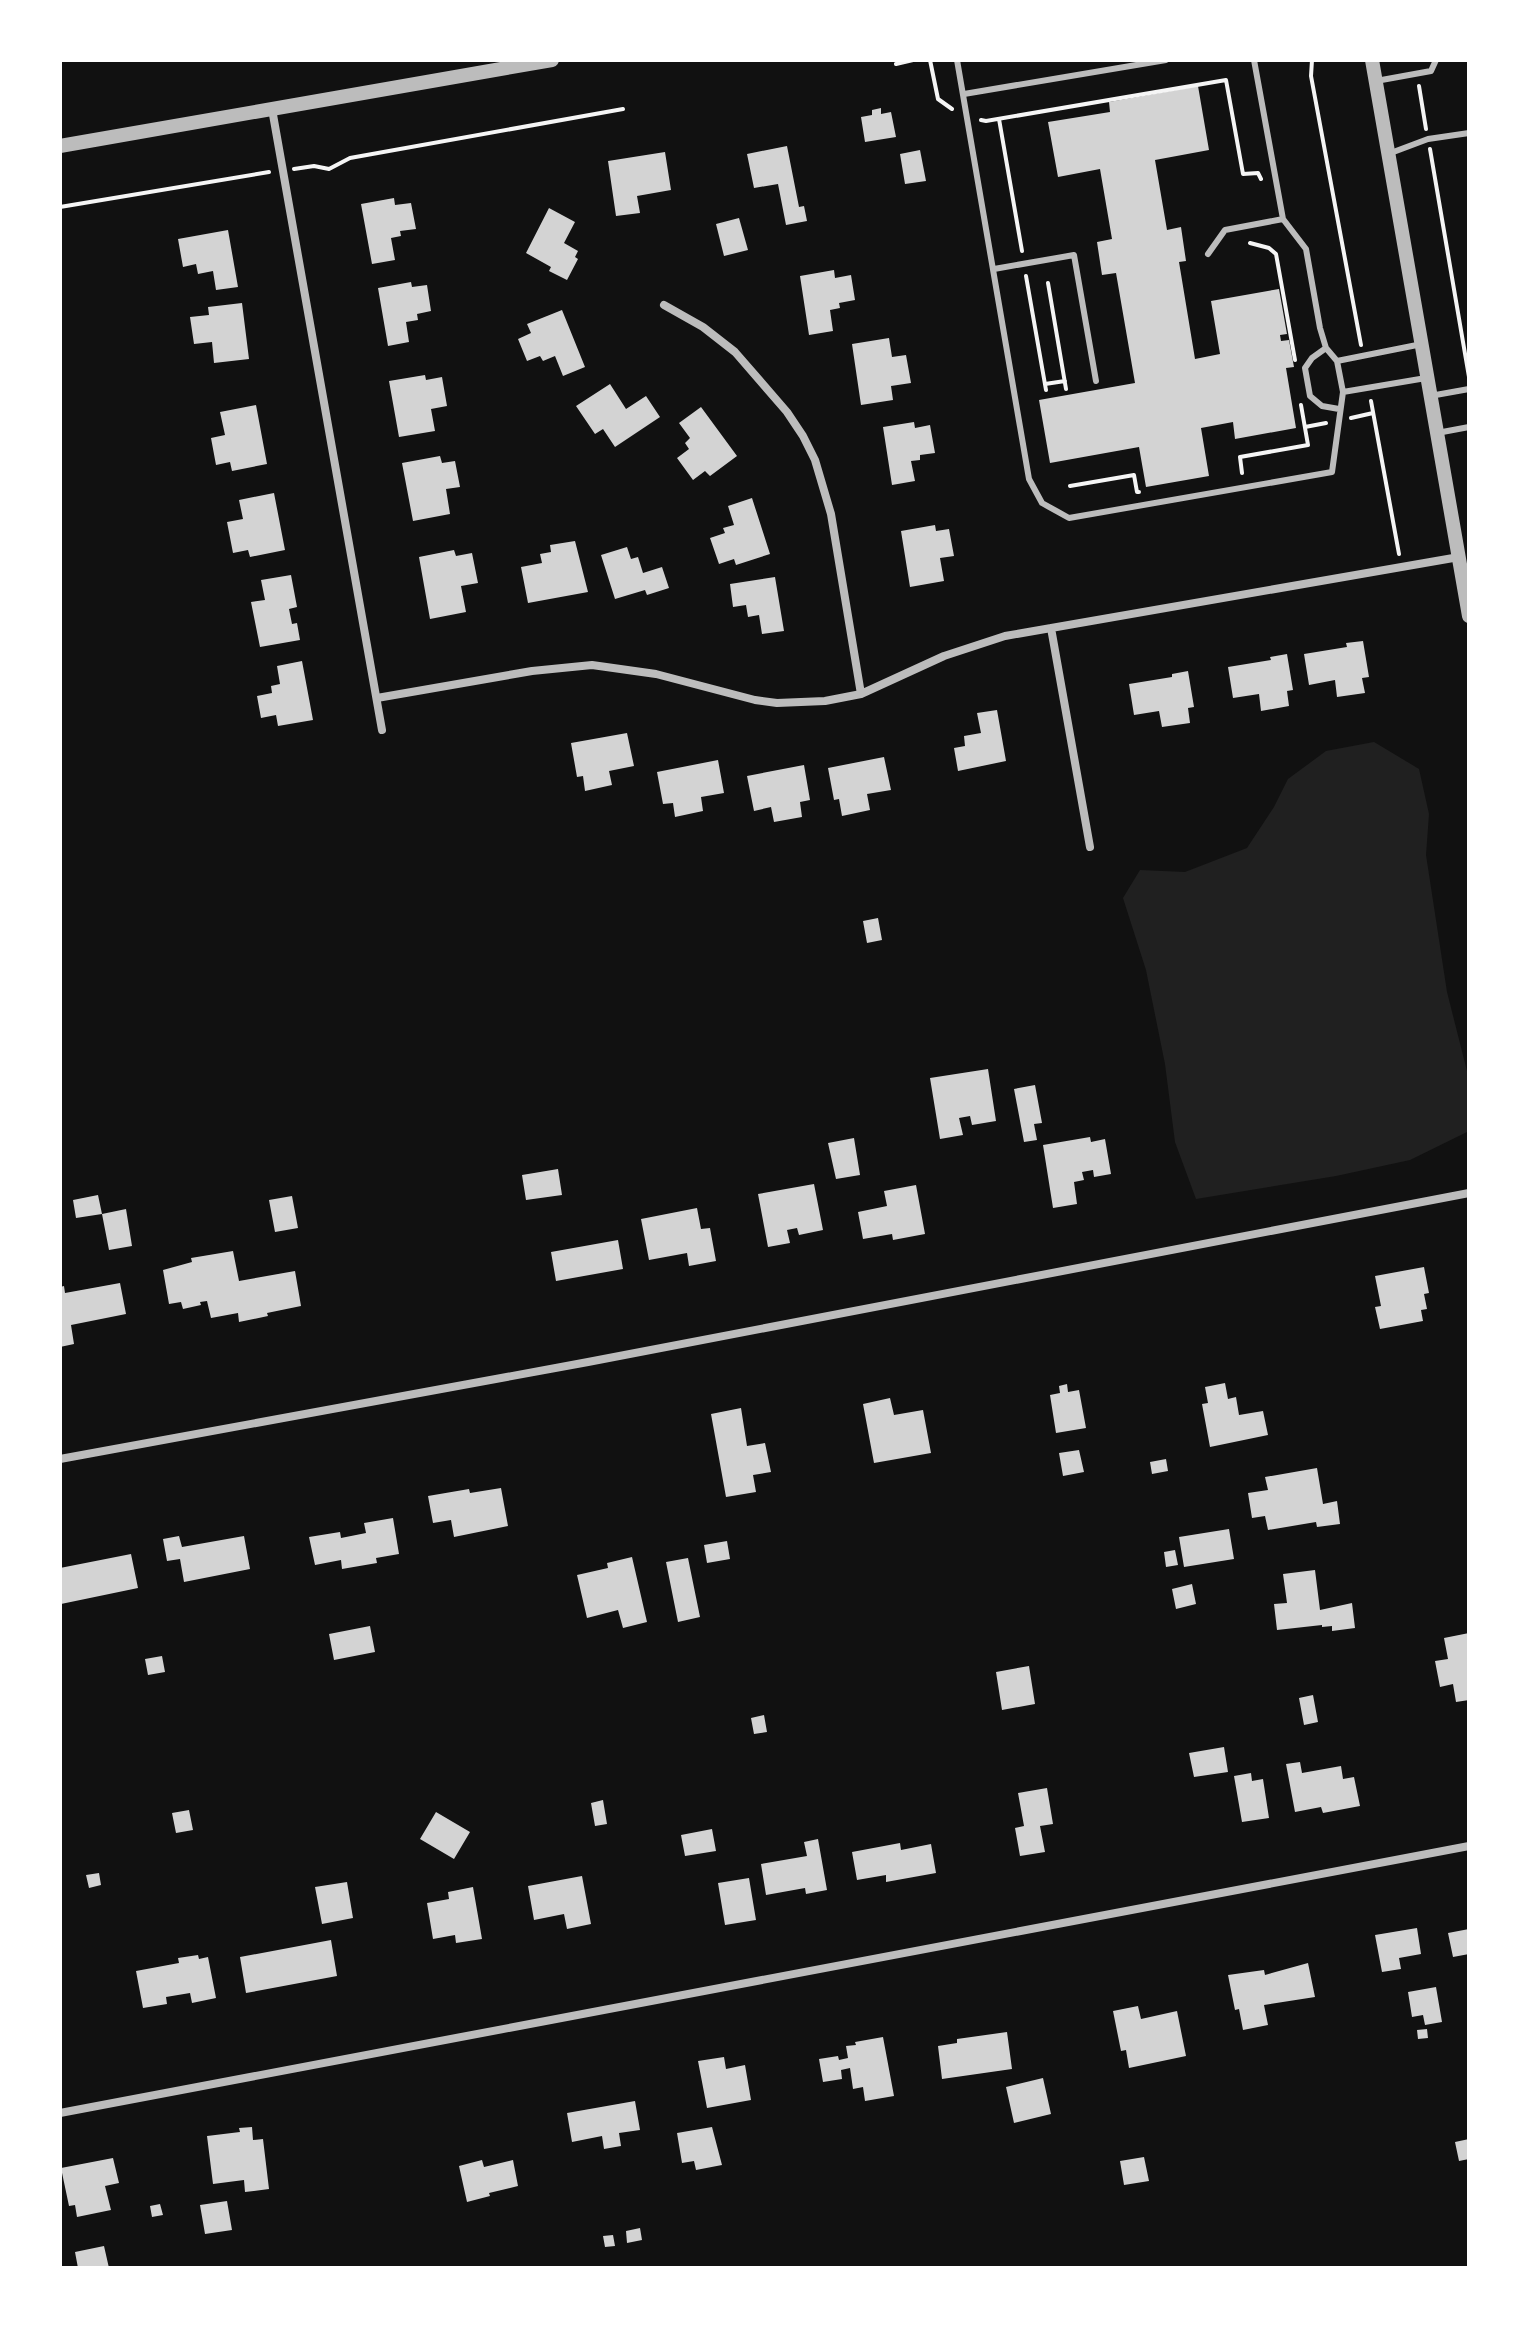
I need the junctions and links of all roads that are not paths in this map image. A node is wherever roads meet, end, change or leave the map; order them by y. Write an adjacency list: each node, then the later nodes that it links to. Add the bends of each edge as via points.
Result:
1 (552, 60): 7 (street)
2 (957, 60): 9 (lane)
3 (1166, 60): 9 (lane)
4 (1254, 60): 14 (lane)
5 (1372, 60): 8 (street)
6 (1436, 60): 8 (lane, via 1431,71)
7 (511, 64): 10 (street)
8 (1376, 81): 13 (street)
9 (964, 94): 16 (lane)
10 (272, 109): 12 (street); 33 (street)
11 (1469, 133): 13 (lane, via 1428,139)
12 (60, 146)
13 (1388, 154): 18 (street)
14 (1283, 219): 15 (lane, via 1225,230); 19 (lane, via 1306,249)
15 (1208, 254)
16 (994, 269): 22 (lane, via 1074,255); 26 (lane, via 1029,479 1042,503 1069,518 1332,472)
17 (664, 305): 32 (street, via 735,352 803,436 831,514)
18 (1422, 344): 20 (lane); 21 (street)
19 (1326, 348): 20 (lane); 26 (lane, via 1305,368 1310,396 1322,406)
20 (1337, 361): 24 (lane)
21 (1428, 377): 24 (lane); 25 (street)
22 (1096, 381)
23 (1469, 389): 25 (lane)
24 (1343, 392): 26 (lane)
25 (1430, 396): 28 (street)
26 (1339, 409)
27 (1469, 427): 28 (lane)
28 (1437, 433): 29 (street)
29 (1459, 557): 30 (street); 31 (street)
30 (1469, 616)
31 (1051, 628): 32 (street, via 973,645); 35 (street)
32 (861, 694): 33 (street, via 777,703 646,672 592,665)
33 (377, 698): 34 (street)
34 (382, 730)
35 (1090, 847)
36 (1469, 1193): 37 (street)
37 (60, 1459)
38 (1469, 1846): 39 (street)
39 (60, 2113)

